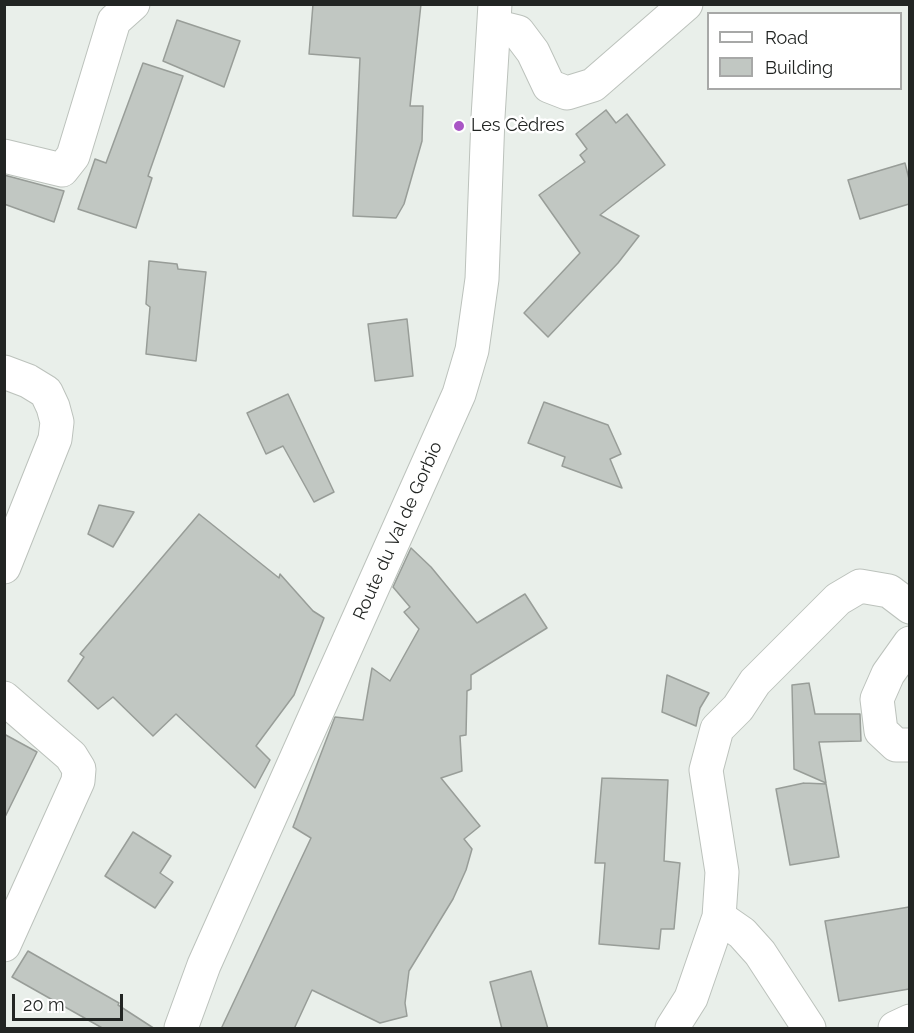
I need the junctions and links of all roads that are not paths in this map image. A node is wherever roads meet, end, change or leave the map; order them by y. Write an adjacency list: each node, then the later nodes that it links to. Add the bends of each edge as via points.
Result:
1 (133, 4): 4 (street, via 114,21 73,156 62,170)
2 (686, 4): 3 (street, via 593,85 567,93 549,86 533,52 518,32)
3 (494, 15): 14 (street, Route du Val de Gorbio, via 482,279 472,350 459,394 204,965)
4 (4, 156)
5 (4, 372): 6 (street, via 46,392 57,422 55,439)
6 (4, 567)
7 (909, 608): 11 (street, via 889,591 860,586 838,598 755,682 738,708 717,729 706,770 722,872)
8 (909, 643): 10 (street, via 877,699 881,731 896,745)
9 (4, 698): 12 (street, via 71,756 79,769 78,781)
10 (909, 745)
11 (719, 918): 15 (street, via 691,998); 16 (street, via 742,933 760,953)
12 (4, 945)
13 (909, 1021): 17 (street)
14 (181, 1029)
15 (672, 1029)
16 (809, 1029)
17 (895, 1029)

